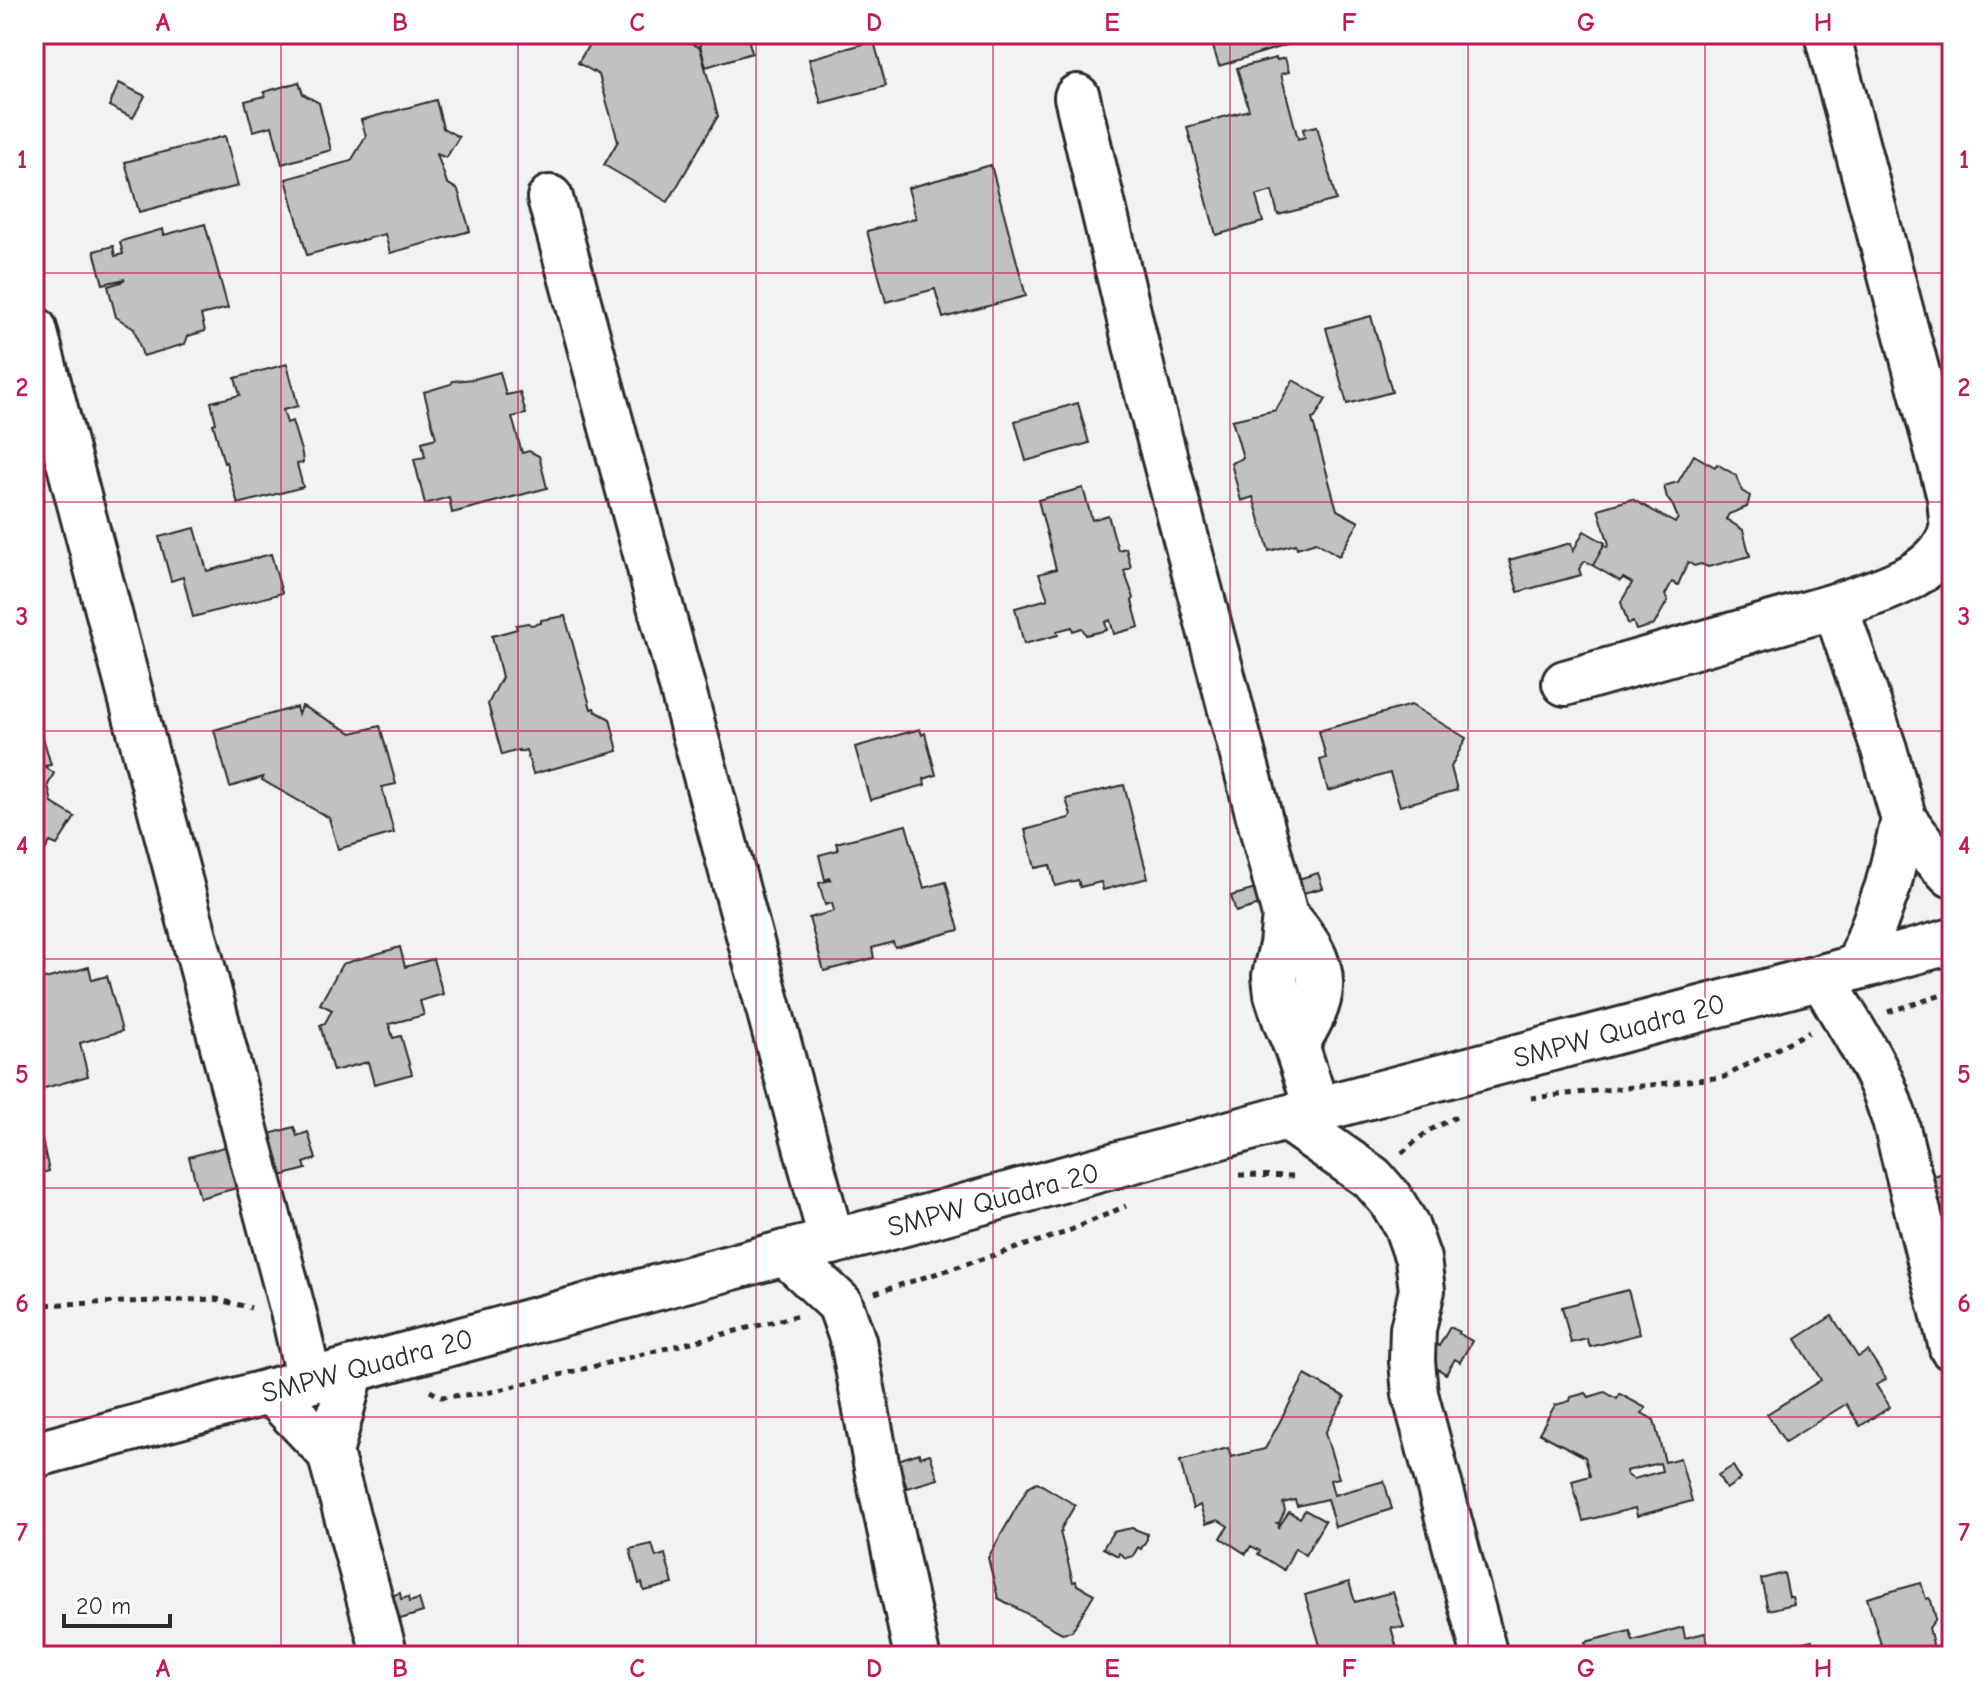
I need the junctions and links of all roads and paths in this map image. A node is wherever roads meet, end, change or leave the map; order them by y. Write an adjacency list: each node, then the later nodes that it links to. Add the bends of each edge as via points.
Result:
1 (1827, 34): 5 (street, via 1950,497)
2 (1077, 97): 13 (street, via 1145,383 1285,915 1275,976 1296,1045)
3 (550, 198): 15 (street)
4 (34, 329): 20 (street, via 291,1303)
5 (1952, 521)
6 (1952, 530): 7 (street, via 1948,545 1923,570)
7 (1835, 606): 8 (street); 9 (street)
8 (1565, 683)
9 (1904, 820): 10 (street); 12 (street, via 1888,886)
10 (1952, 875)
11 (1952, 941): 12 (street, SMPW Quadra 20)
12 (1841, 971): 13 (street, SMPW Quadra 20); 18 (street, via 1837,1005 1891,1109)
13 (1302, 1114): 14 (street, SMPW Quadra 20); 25 (street, via 1391,1200 1418,1259 1422,1290 1413,1329 1415,1394)
14 (876, 1231): 15 (street, SMPW Quadra 20); 17 (street)
15 (832, 1242): 16 (street, SMPW Quadra 20)
16 (785, 1253): 17 (street); 19 (street, SMPW Quadra 20)
17 (840, 1304): 24 (street, via 853,1341)
18 (1952, 1348)
19 (352, 1369): 20 (street, SMPW Quadra 20); 21 (street)
20 (290, 1386): 21 (street); 22 (street, SMPW Quadra 20)
21 (330, 1453): 23 (street)
22 (34, 1455)
23 (385, 1656)
24 (917, 1656)
25 (1485, 1656)

